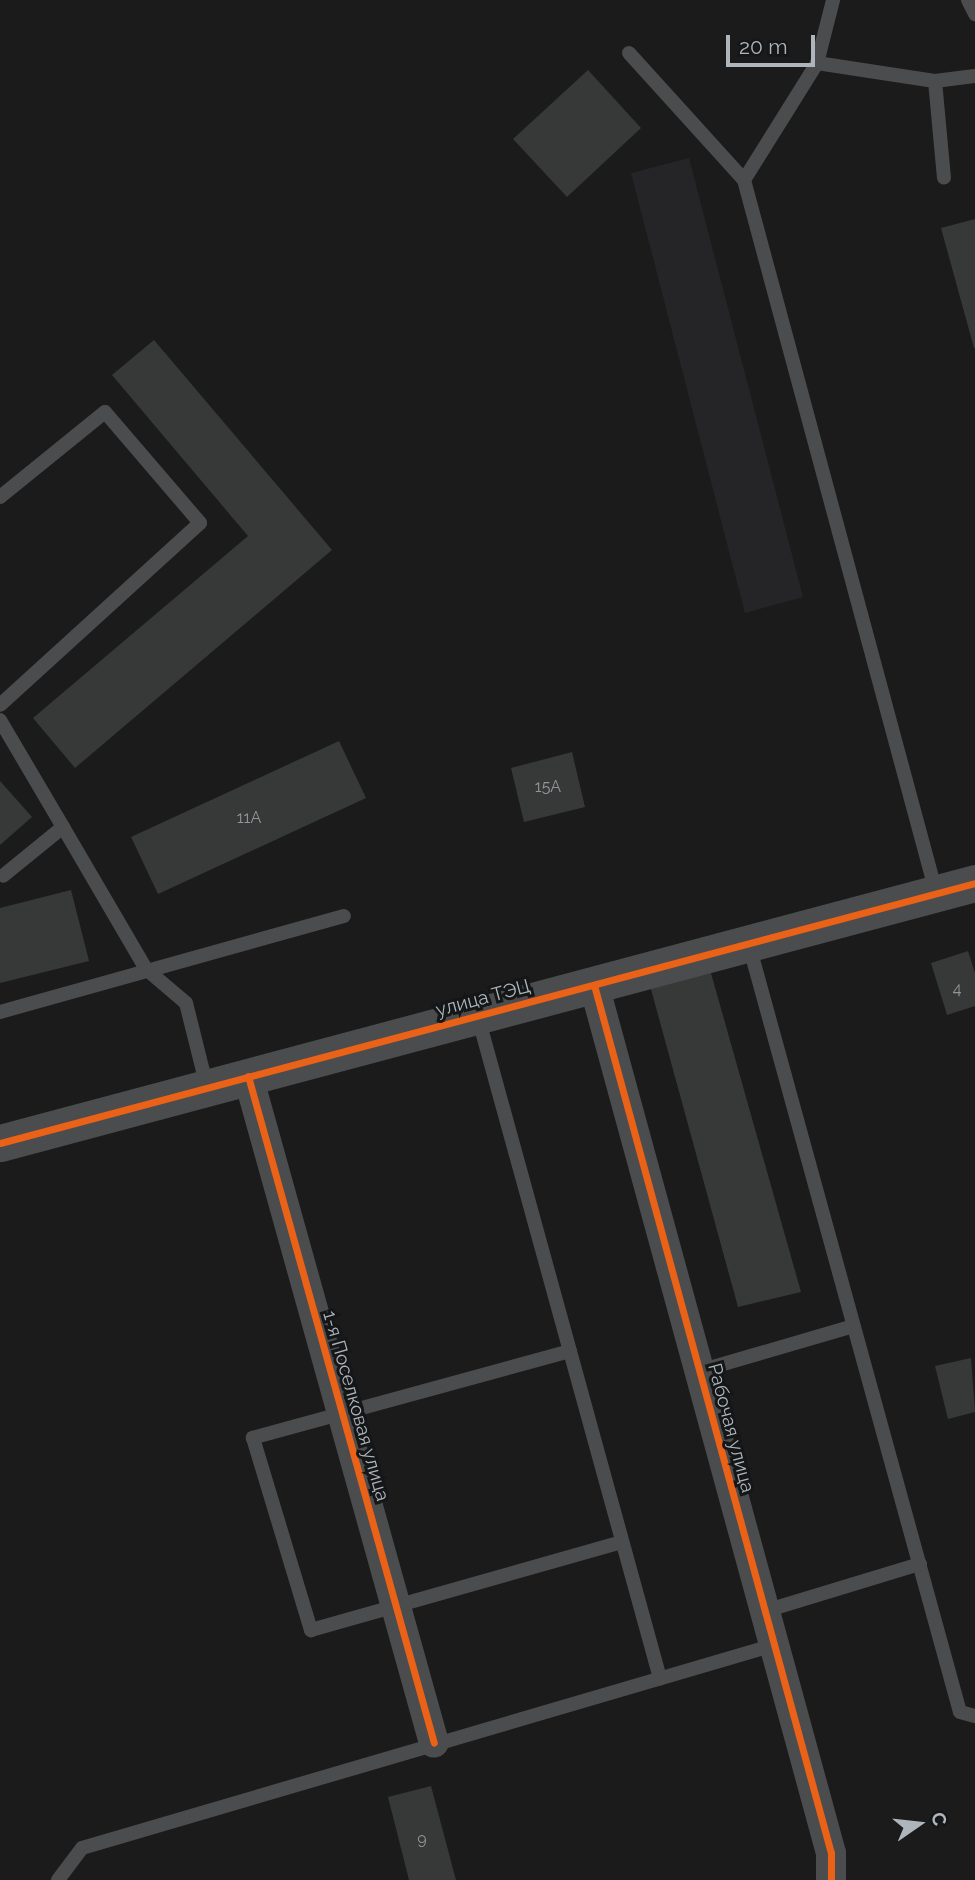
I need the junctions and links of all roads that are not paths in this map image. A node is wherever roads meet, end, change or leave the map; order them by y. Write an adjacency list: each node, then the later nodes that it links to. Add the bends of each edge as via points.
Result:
1 (833, 0): 5 (lane)
2 (968, 0): 3 (lane)
3 (975, 14)
4 (629, 53): 9 (lane)
5 (817, 63): 7 (lane); 9 (lane)
6 (975, 76): 7 (lane)
7 (935, 81): 8 (lane)
8 (944, 178)
9 (744, 180): 16 (lane)
10 (0, 497): 11 (lane, via 106,412 200,523)
11 (0, 705)
12 (0, 720): 13 (lane)
13 (63, 827): 14 (lane); 19 (lane)
14 (2, 876)
15 (975, 883): 16 (street, улица ТЭЦ)
16 (937, 893): 18 (street, улица ТЭЦ)
17 (344, 916): 19 (lane)
18 (748, 943): 20 (street, улица ТЭЦ); 26 (lane)
19 (146, 969): 21 (lane); 24 (lane, via 186,1003)
20 (594, 985): 22 (street, улица ТЭЦ); 28 (street, Рабочая улица)
21 (0, 1012)
22 (478, 1016): 23 (street, улица ТЭЦ); 27 (lane)
23 (248, 1076): 24 (street, улица ТЭЦ); 29 (street, 1-я Поселковая улица)
24 (207, 1088): 25 (street, улица ТЭЦ)
25 (0, 1143)
26 (854, 1326): 28 (lane); 31 (lane)
27 (570, 1351): 29 (lane); 30 (lane)
28 (699, 1371): 33 (street, Рабочая улица)
29 (342, 1413): 32 (street, 1-я Поселковая улица); 32 (lane, via 253,1438 311,1630)
30 (622, 1542): 32 (lane); 35 (lane)
31 (919, 1564): 33 (lane); 36 (lane, via 960,1712)
32 (395, 1605): 37 (street, 1-я Поселковая улица)
33 (765, 1611): 34 (street, Рабочая улица)
34 (774, 1645): 35 (lane); 39 (street, Рабочая улица, via 831,1853)
35 (660, 1678): 37 (lane)
36 (975, 1716)
37 (434, 1744): 38 (lane, via 82,1848)
38 (58, 1880)
39 (831, 1880)

